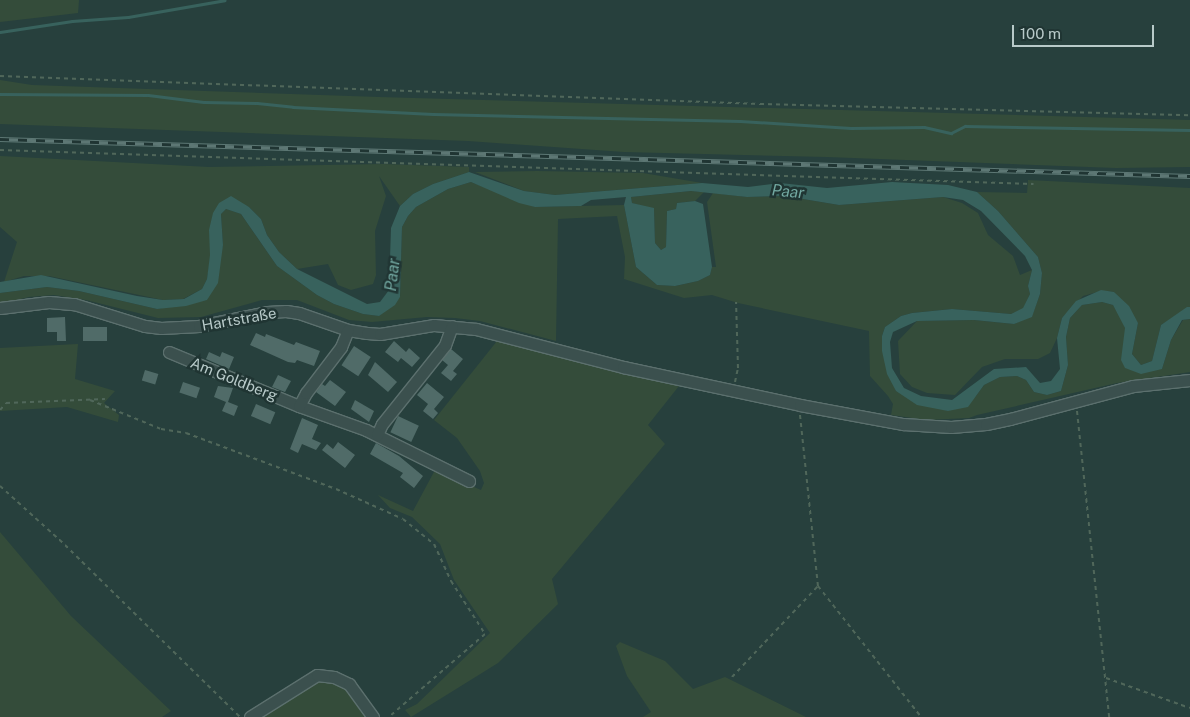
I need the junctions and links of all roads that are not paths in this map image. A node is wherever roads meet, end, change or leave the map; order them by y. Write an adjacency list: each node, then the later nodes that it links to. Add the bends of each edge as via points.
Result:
1 (0, 308): 3 (street, Hartstraße, via 49,302 74,304 144,326 161,328 199,326 267,312 286,312 300,313)
2 (452, 326): 3 (street, Hartstraße, via 434,325 380,334); 5 (street, Hartstraße, via 506,335 623,367 731,391 903,424 951,427 1010,419 1132,386); 7 (street, via 445,345 382,424)
3 (348, 330): 6 (street, via 341,347)
4 (169, 352): 6 (street, Am Goldberg)
5 (1190, 380)
6 (299, 406): 7 (street, Am Goldberg)
7 (377, 435): 8 (street, Am Goldberg)
8 (469, 481)
9 (250, 717): 10 (street, via 317,675 334,677 349,684)
10 (373, 717)

